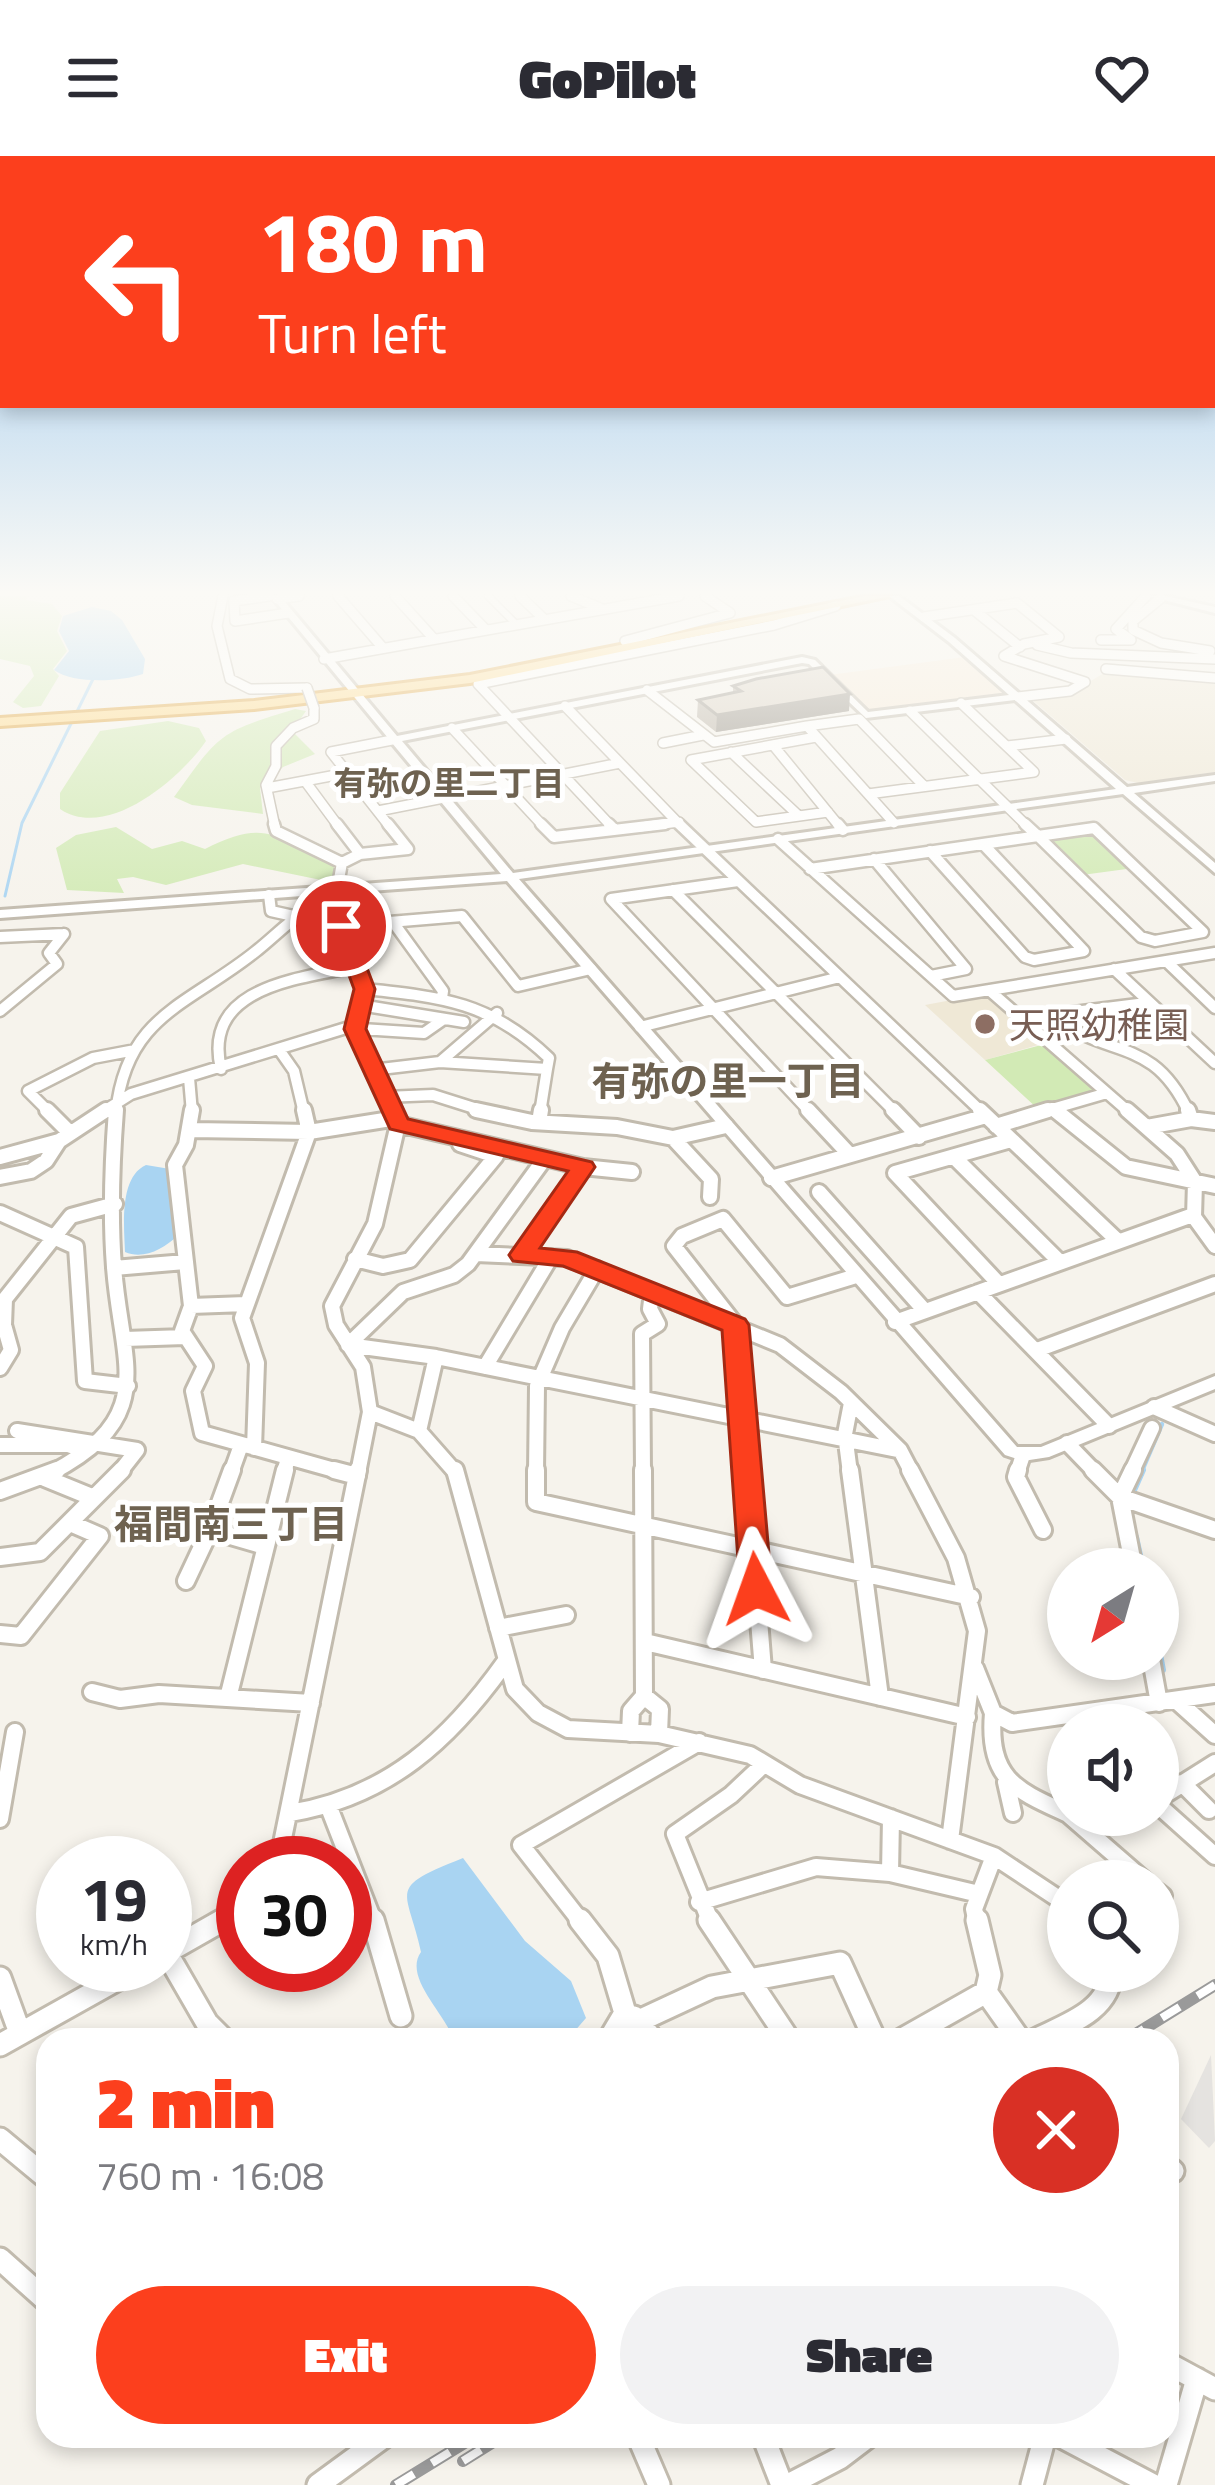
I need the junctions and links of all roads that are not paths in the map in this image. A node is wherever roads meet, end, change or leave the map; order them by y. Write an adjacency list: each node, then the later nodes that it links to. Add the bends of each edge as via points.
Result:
1 (201, 705): 14 (highway)
2 (313, 705): 33 (street, bridge, via 314,719 276,746)
3 (362, 705): 20 (street)
4 (498, 705): 13 (street)
5 (572, 705): 11 (street)
6 (665, 705): 17 (street)
7 (852, 705): 12 (street, via 862,714)
8 (950, 705): 12 (street)
9 (963, 705): 23 (street)
10 (1027, 705): 19 (street)
11 (565, 706): 13 (street); 25 (street)
12 (910, 711): 29 (street)
13 (511, 717): 16 (street); 27 (street)
14 (0, 719)
15 (807, 727): 17 (street, via 724,742); 18 (street); 32 (street, via 859,719)
16 (452, 728): 20 (street); 31 (street)
17 (703, 735): 21 (street)
18 (816, 737): 22 (street); 35 (street)
19 (1066, 739): 23 (street); 34 (street)
20 (392, 740): 26 (street, via 331,752); 36 (street)
21 (663, 743)
22 (773, 745): 24 (street); 39 (street)
23 (1007, 746): 29 (street, via 1034,772)
24 (731, 752): 40 (street); 40 (street, via 691,760 756,822)
25 (620, 763): 27 (street); 41 (street)
26 (347, 773): 30 (street); 38 (street)
27 (564, 774): 31 (street); 43 (street)
28 (1215, 778): 34 (street)
29 (980, 779): 32 (street); 37 (street)
30 (305, 781): 33 (street); 50 (street)
31 (506, 786): 36 (street); 43 (street, via 554,837)
32 (924, 787): 35 (street)
33 (267, 788): 52 (street, via 276,831)
34 (1126, 790): 37 (street); 54 (street)
35 (868, 794): 42 (street)
36 (442, 798): 38 (street); 55 (street)
37 (1009, 807): 42 (street); 45 (street)
38 (378, 811): 50 (street, via 408,849)
39 (828, 812): 40 (street); 44 (street)
40 (799, 816)
41 (679, 822): 43 (street); 48 (street)
42 (894, 823): 44 (street)
43 (615, 830)
44 (843, 830): 46 (street)
45 (1038, 836): 45 (street, via 1144,939 1203,932 1094,828); 47 (street)
46 (778, 839): 48 (street); 53 (street)
47 (983, 844): 49 (street); 49 (street, via 1084,951 1025,957)
48 (705, 850): 55 (street); 56 (street)
49 (930, 851): 51 (street)
50 (360, 854): 52 (street)
51 (874, 860): 53 (street); 70 (street, via 966,968)
52 (342, 863): 58 (street)
53 (810, 869): 70 (street)
54 (1215, 869)
55 (509, 877): 58 (street); 69 (street)
56 (738, 880): 57 (street); 71 (street)
57 (673, 890): 74 (street); 79 (street, via 611,899)
58 (338, 894): 59 (street); 61 (street, via 318,898); 63 (street)
59 (269, 895): 60 (street); 61 (street, via 271,911)
60 (0, 914)
61 (298, 917): 87 (street, via 174,1006)
62 (393, 922): 63 (street); 69 (street, via 462,916 518,986); 75 (street)
63 (341, 926): 67 (street)
64 (0, 937): 76 (street, via 64,934 49,953 56,964)
65 (1215, 953): 66 (street)
66 (1166, 961): 68 (street); 80 (street)
67 (354, 968): 72 (street); 91 (street, via 279,984 243,1002 216,1038)
68 (1114, 969): 73 (street); 77 (street)
69 (591, 970): 85 (street)
70 (931, 976): 73 (street, via 953,995)
71 (840, 977): 74 (street); 101 (street)
72 (364, 989): 75 (street); 78 (street)
73 (988, 990): 95 (street)
74 (775, 994): 79 (street); 109 (street)
75 (442, 998): 82 (street)
76 (6, 999): 81 (street)
77 (1146, 1003): 90 (street); 99 (street, via 1057,1019 1079,1037 1131,1051 1174,1086)
78 (360, 1005): 83 (street); 86 (street)
79 (712, 1008): 85 (street); 112 (street)
80 (1215, 1009)
81 (0, 1010)
82 (497, 1013): 89 (street); 92 (street, via 549,1058)
83 (444, 1019): 84 (street); 86 (street, via 424,1034)
84 (464, 1022)
85 (640, 1027): 104 (street)
86 (355, 1029): 88 (street); 93 (street)
87 (135, 1050): 97 (street); 108 (street, via 93,1058 28,1091)
88 (280, 1052): 91 (street); 107 (street, via 294,1071)
89 (440, 1062): 92 (street); 93 (street)
90 (1215, 1063)
91 (221, 1069): 94 (street)
92 (547, 1069): 102 (street)
93 (372, 1070): 96 (street)
94 (189, 1078): 97 (street); 106 (street)
95 (1108, 1093): 98 (street); 105 (street)
96 (386, 1096): 100 (street); 102 (street, via 433,1095 459,1108)
97 (119, 1098): 108 (street); 124 (street)
98 (1052, 1108): 101 (street); 120 (street, via 1111,1159)
99 (1191, 1118): 103 (street); 105 (street)
100 (398, 1121): 107 (street); 115 (street); 135 (street, via 375,1224); 135 (street, via 496,1156 410,1261)
101 (991, 1121): 109 (street); 111 (street)
102 (539, 1122): 110 (street)
103 (1215, 1122)
104 (726, 1126): 110 (street); 119 (street)
105 (1148, 1127): 120 (street)
106 (192, 1130): 107 (street); 136 (street, via 175,1165)
107 (309, 1132): 146 (street)
108 (65, 1137): 114 (street); 118 (street, via 32,1171)
109 (919, 1137): 112 (street)
110 (674, 1138): 123 (street, via 711,1179)
111 (1011, 1140): 113 (street); 130 (street)
112 (849, 1154): 119 (street)
113 (954, 1156): 137 (street); 141 (street, via 895,1173)
114 (0, 1157)
115 (544, 1161): 116 (street); 132 (street)
116 (583, 1167): 117 (street); 133 (street)
117 (632, 1172)
118 (0, 1177)
119 (772, 1178): 128 (street)
120 (1195, 1182): 121 (street); 126 (street)
121 (1215, 1186)
122 (819, 1192): 127 (street)
123 (710, 1197)
124 (115, 1204): 129 (street, via 81,1210); 138 (street)
125 (0, 1213): 129 (street)
126 (1190, 1216): 130 (street); 131 (street)
127 (851, 1228): 128 (street); 148 (street)
128 (822, 1237): 140 (street)
129 (52, 1238): 145 (street); 160 (street, via 76,1247 86,1381)
130 (1118, 1241): 137 (street)
131 (1215, 1246)
132 (476, 1254): 133 (street); 153 (street, via 454,1275 403,1292)
133 (522, 1255): 134 (street)
134 (551, 1257): 139 (street); 156 (street)
135 (356, 1259): 153 (street, via 332,1306)
136 (184, 1262): 138 (street); 147 (street)
137 (1060, 1262): 141 (street)
138 (114, 1268): 152 (street)
139 (597, 1270): 143 (street); 158 (street)
140 (856, 1276): 149 (street); 150 (street, via 788,1297 723,1219 682,1236 674,1246)
141 (999, 1284): 144 (street)
142 (1215, 1284): 154 (street)
143 (652, 1292): 150 (street); 161 (street, via 658,1324 642,1334)
144 (978, 1292): 148 (street); 154 (street)
145 (2, 1299): 157 (street, via 11,1350)
146 (246, 1304): 147 (street); 174 (street, via 243,1332 257,1363)
147 (191, 1306): 151 (street)
148 (925, 1311): 149 (street)
149 (895, 1322): 177 (street, via 1001,1442)
150 (736, 1325): 162 (street, via 798,1356); 165 (street)
151 (185, 1337): 152 (street); 174 (street, via 205,1366 193,1391 202,1433)
152 (125, 1339): 160 (street)
153 (348, 1345): 155 (street); 164 (street, via 363,1367)
154 (1036, 1350): 166 (street)
155 (436, 1357): 156 (street); 169 (street)
156 (484, 1367): 158 (street)
157 (0, 1368)
158 (540, 1378): 161 (street); 185 (street, via 536,1502)
159 (1215, 1382): 163 (street)
160 (128, 1386): 175 (street)
161 (641, 1399): 165 (street); 185 (street)
162 (851, 1403): 171 (street); 176 (street)
163 (1154, 1407): 166 (street); 170 (street)
164 (370, 1412): 169 (street); 179 (street)
165 (743, 1419): 171 (street); 191 (street)
166 (1109, 1426): 172 (street)
167 (1152, 1428): 182 (street)
168 (17, 1431): 175 (street)
169 (419, 1431): 197 (street, via 455,1469)
170 (1215, 1434)
171 (846, 1440): 176 (street); 193 (street)
172 (1067, 1443): 177 (street); 182 (street)
173 (0, 1445): 175 (street)
174 (248, 1446): 178 (street); 187 (street)
175 (90, 1447): 180 (street); 183 (street, via 137,1450)
176 (900, 1450): 195 (street)
177 (1023, 1456): 188 (street, via 1016,1477)
178 (288, 1458): 179 (street); 189 (street)
179 (357, 1476): 210 (street)
180 (45, 1478): 181 (street); 183 (street)
181 (0, 1491)
182 (1120, 1497): 186 (street); 190 (street)
183 (94, 1498): 184 (street)
184 (70, 1523): 192 (street, via 40,1552); 198 (street, via 100,1536 21,1636)
185 (643, 1525): 191 (street); 199 (street)
186 (1215, 1529)
187 (210, 1530): 189 (street); 194 (street)
188 (1043, 1530)
189 (265, 1546): 208 (street)
190 (1130, 1548)
191 (753, 1549): 193 (street); 202 (street)
192 (0, 1556)
193 (864, 1574): 195 (street); 207 (street)
194 (186, 1581)
195 (971, 1598): 201 (street)
196 (566, 1615): 197 (street)
197 (498, 1628): 200 (street)
198 (0, 1634)
199 (644, 1642): 202 (street); 206 (street)
200 (506, 1661): 214 (street, via 525,1702 557,1725); 224 (street, via 443,1741 380,1788)
201 (975, 1668): 211 (street); 212 (street)
202 (763, 1670): 207 (street)
203 (1159, 1680): 209 (street)
204 (92, 1692): 208 (street)
205 (1215, 1694): 209 (street)
206 (644, 1696): 214 (street, via 631,1711); 215 (street, via 660,1709)
207 (880, 1697): 212 (street)
208 (227, 1698): 210 (street)
209 (1168, 1702): 211 (street, via 1012,1723); 216 (street)
210 (311, 1703): 227 (street)
211 (993, 1713): 220 (street)
212 (967, 1718): 233 (street)
213 (15, 1732): 229 (street)
214 (630, 1733): 215 (street)
215 (658, 1734): 217 (street)
216 (1215, 1735)
217 (699, 1742): 219 (street); 248 (street, via 521,1845 608,1956)
218 (1215, 1763): 221 (street)
219 (764, 1764): 228 (street); 240 (street, via 675,1834)
220 (1006, 1782): 223 (street); 226 (street)
221 (1182, 1784): 222 (street); 225 (street)
222 (1179, 1786)
223 (1047, 1808)
224 (330, 1810): 227 (street); 247 (street)
225 (1209, 1810)
226 (1013, 1813)
227 (290, 1814): 231 (street)
228 (892, 1818): 233 (street); 237 (street)
229 (0, 1819)
230 (1179, 1822): 235 (street)
231 (285, 1836)
232 (1092, 1836): 236 (street)
233 (950, 1840): 234 (street)
234 (994, 1856): 238 (street); 239 (street)
235 (1215, 1856)
236 (1120, 1860)
237 (890, 1873): 239 (street); 240 (street, via 816,1867)
238 (1047, 1891)
239 (979, 1894): 245 (street, via 974,1909 990,1975)
240 (699, 1901): 242 (street)
241 (0, 1978): 257 (street)
242 (748, 1980): 248 (street); 252 (street); 253 (street, via 840,1963)
243 (94, 1992): 257 (street)
244 (189, 1992): 249 (street)
245 (986, 1992): 254 (street); 255 (street)
246 (1109, 1992): 256 (street)
247 (400, 2016)
248 (633, 2016): 250 (street); 251 (street)
249 (212, 2028)
250 (621, 2028)
251 (643, 2028)
252 (781, 2028)
253 (869, 2028)
254 (923, 2028)
255 (1012, 2028)
256 (1057, 2028)
257 (20, 2033): 258 (street)
258 (0, 2044)
259 (0, 2140): 260 (street)
260 (36, 2170)
261 (0, 2259): 262 (street)
262 (36, 2291)
263 (1179, 2369): 264 (street)
264 (1206, 2384): 276 (street)
265 (369, 2448): 271 (street)
266 (643, 2448): 272 (street)
267 (768, 2448): 273 (street)
268 (853, 2448): 273 (street)
269 (1042, 2448): 274 (street)
270 (1083, 2448): 275 (street)
271 (318, 2485)
272 (659, 2485)
273 (785, 2485)
274 (1032, 2485)
275 (1153, 2485)
276 (1166, 2485)

